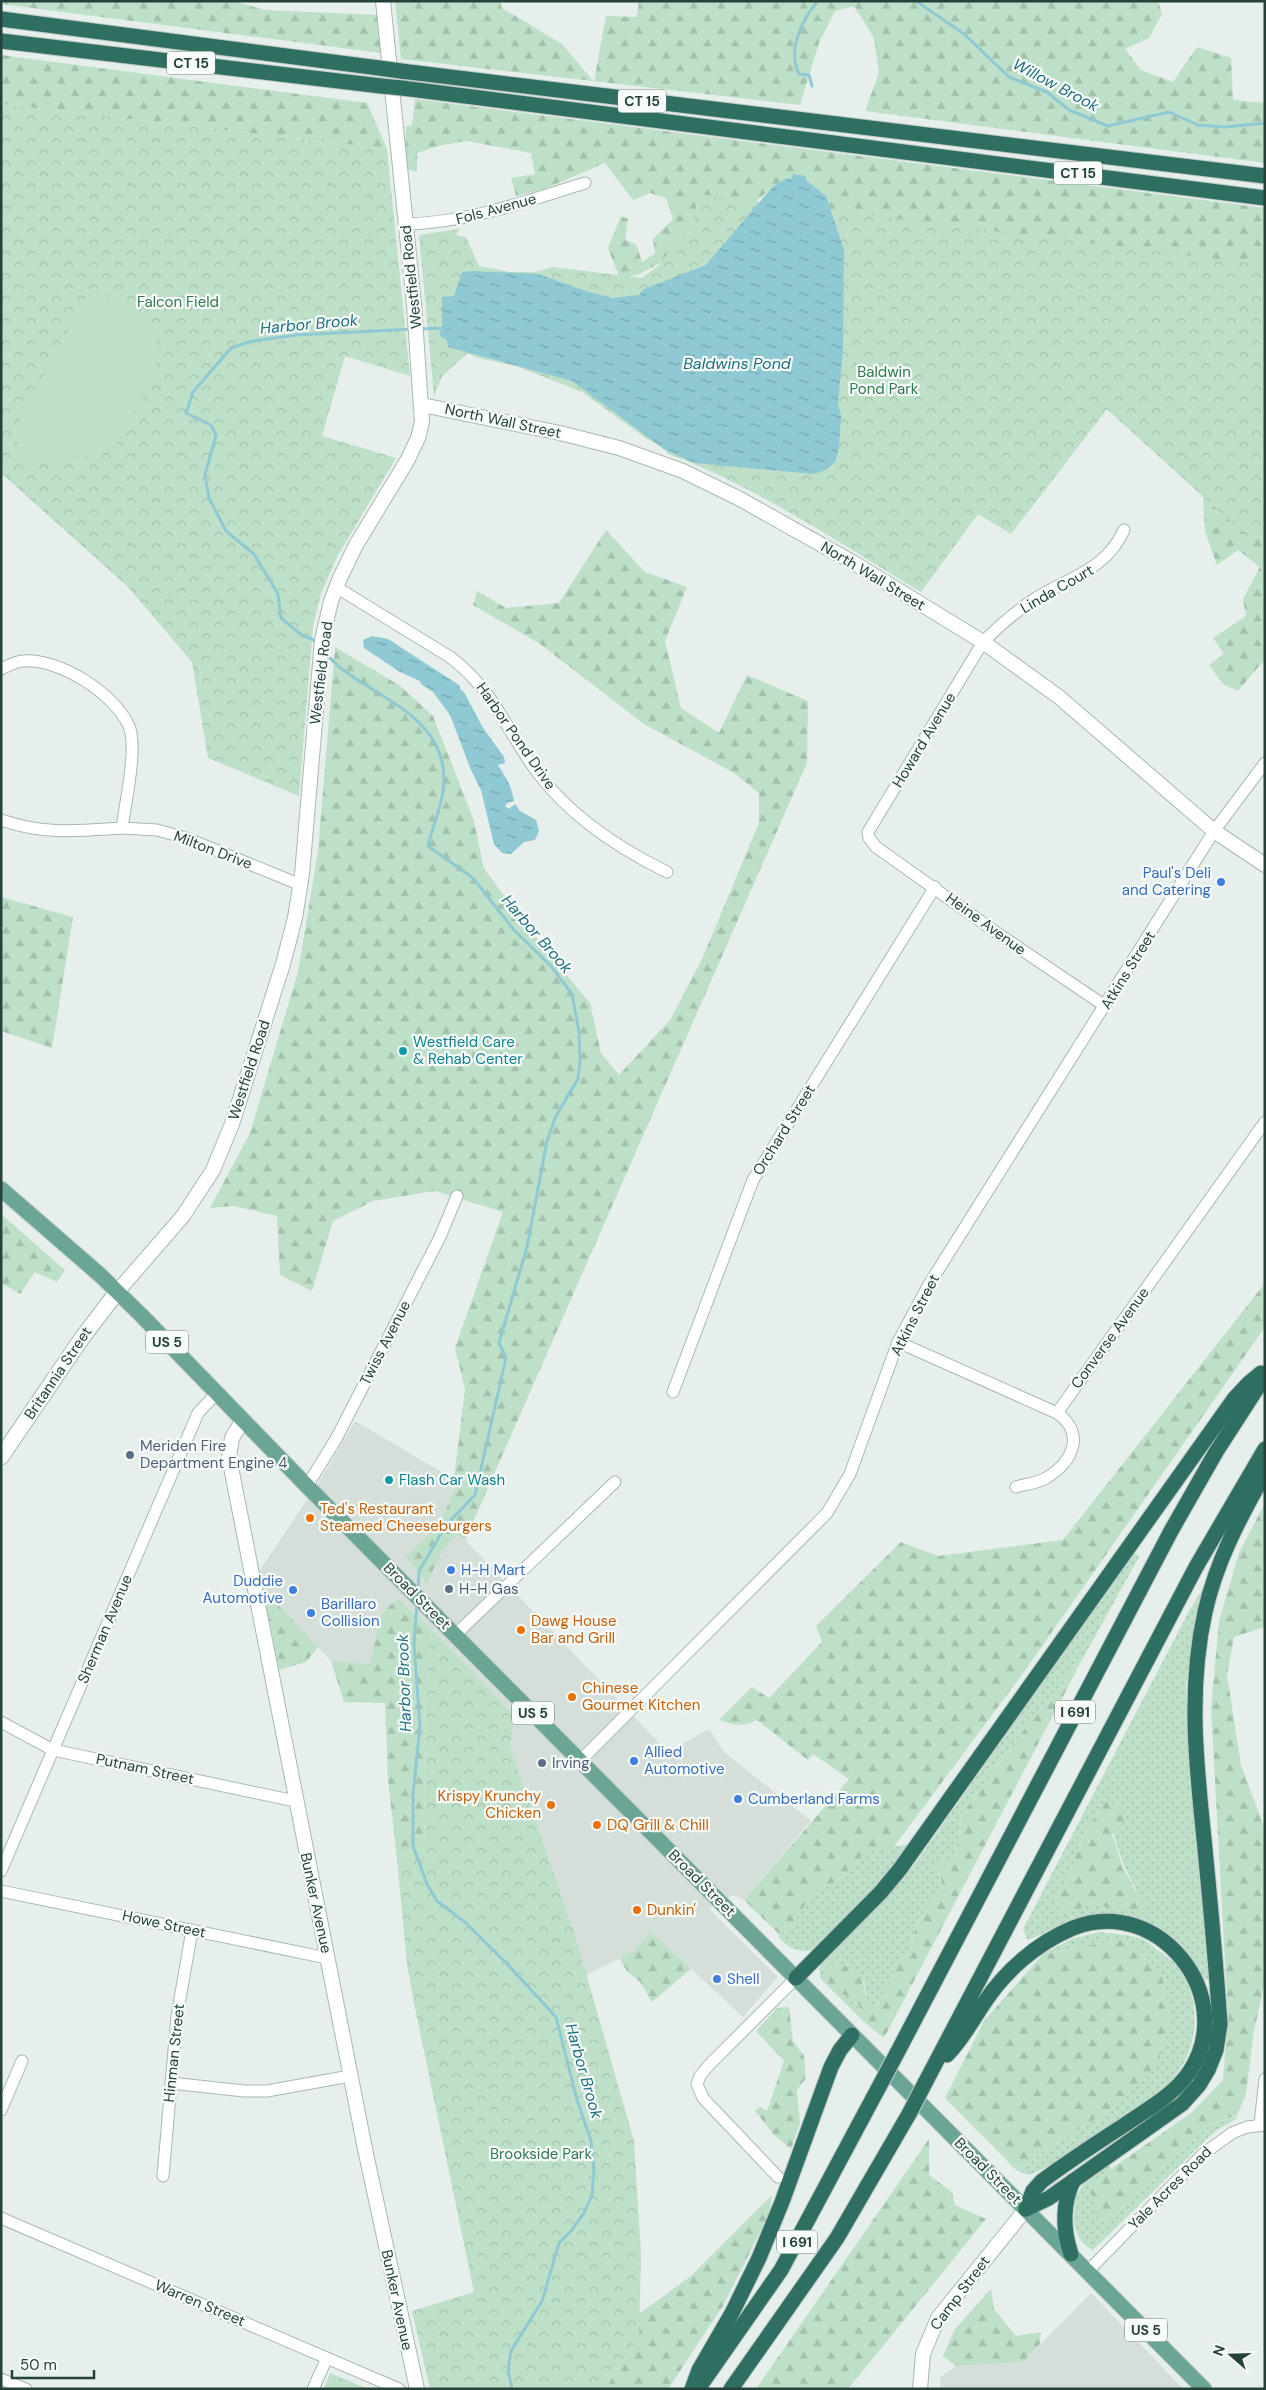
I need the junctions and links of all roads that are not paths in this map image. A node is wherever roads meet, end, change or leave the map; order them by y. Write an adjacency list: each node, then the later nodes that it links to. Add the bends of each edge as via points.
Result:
1 (383, 1): 7 (street, Westfield Road)
2 (1, 19): 4 (highway, CT 15, bridge, via 888,132)
3 (1, 41): 6 (highway, CT 15, bridge, via 402,88)
4 (1265, 176)
5 (585, 184): 7 (street, Fols Avenue, via 466,218 433,224)
6 (1265, 198)
7 (406, 224): 8 (street, Westfield Road)
8 (422, 404): 10 (street, Westfield Road, via 420,430 414,448); 11 (street, North Wall Street, via 589,440 682,471 740,499 855,564)
9 (1124, 530): 11 (street, Linda Court, via 1118,544 1096,566 1037,598)
10 (336, 587): 19 (street, Harbor Pond Drive, via 467,670 483,687 538,773 566,804 619,845); 20 (street, Westfield Road, via 323,634)
11 (983, 642): 16 (street, North Wall Street, via 1059,697); 17 (street, Howard Avenue, via 871,826)
12 (1, 669): 15 (street, via 22,661 48,664 96,687 115,706 129,726 133,750)
13 (1265, 763): 16 (street, Atkins Street)
14 (1, 820): 15 (street, Milton Drive, via 22,827 58,832)
15 (122, 828): 20 (street, Milton Drive, via 157,830 186,838)
16 (1214, 831): 18 (street, North Wall Street); 22 (street, Atkins Street)
17 (869, 838): 21 (street, Heine Avenue, via 876,847)
18 (1265, 865)
19 (667, 872)
20 (300, 885): 26 (street, Westfield Road, via 290,940 218,1161 194,1201)
21 (935, 887): 22 (street, Heine Avenue); 30 (street, Orchard Street, via 753,1180)
22 (1105, 1006): 27 (street, Atkins Street, via 928,1286)
23 (1265, 1122): 32 (street, Converse Avenue)
24 (1, 1189): 26 (main road, US 5)
25 (457, 1196): 38 (street, Twiss Avenue, via 440,1237 336,1439)
26 (117, 1292): 31 (main road, Broad Street / US 5); 35 (main road, Britannia Street)
27 (898, 1342): 32 (street); 43 (street, Atkins Street, via 857,1459 827,1513)
28 (1265, 1370): 49 (highway, via 1234,1399 900,1869)
29 (1265, 1376): 72 (highway, I 691, bridge, via 1171,1531 781,2270)
30 (673, 1392)
31 (217, 1393): 33 (main road, Broad Street / US 5); 42 (street, Sherman Avenue, via 198,1413)
32 (1057, 1413): 39 (street, via 1071,1426 1074,1434 1065,1462 1045,1479)
33 (243, 1420): 38 (main road, Broad Street / US 5); 44 (street, Bunker Avenue, via 232,1438 228,1457)
34 (1265, 1449): 52 (highway, I 691, via 1196,1568)
35 (1, 1456)
36 (1265, 1473): 60 (highway, via 1236,1527 1215,1576 1203,1623 1195,1676 1197,1765 1220,2024 1216,2050 1204,2078 1182,2104)
37 (615, 1482): 40 (street)
38 (308, 1486): 40 (main road, Broad Street / US 5)
39 (1016, 1487)
40 (455, 1634): 43 (main road, Broad Street / US 5)
41 (1, 1722): 42 (street, Putnam Street)
42 (53, 1750): 44 (street, Putnam Street); 45 (street, Sherman Avenue)
43 (580, 1761): 49 (main road, Broad Street / US 5)
44 (295, 1801): 48 (street, Bunker Avenue)
45 (1, 1871)
46 (1, 1890): 47 (street, Howe Street)
47 (192, 1930): 48 (street, Howe Street); 55 (street, Hinman Street, via 177,2016)
48 (327, 1958): 53 (street, Bunker Avenue)
49 (796, 1978): 50 (main road, Broad Street / US 5); 59 (street, via 710,2065 697,2084 703,2098)
50 (852, 2035): 61 (main road, Broad Street / US 5); 71 (highway, via 831,2068 756,2264)
51 (22, 2061): 56 (street)
52 (933, 2068): 61 (highway, via 956,2044 1008,1973 1041,1946 1072,1929 1107,1922 1137,1927 1169,1944 1188,1965 1200,1991 1204,2018 1201,2047 1190,2072 1163,2099 1042,2181); 73 (highway, I 691, bridge, via 837,2238)
53 (350, 2076): 55 (street, via 268,2091); 70 (street, Bunker Avenue)
54 (1265, 2079): 57 (street)
55 (171, 2083): 58 (street, Hinman Street)
56 (1, 2110)
57 (1262, 2125): 64 (street, Yale Acres Road, via 1232,2132 1207,2150)
58 (163, 2176)
59 (778, 2177)
60 (1073, 2182): 61 (highway); 63 (highway, via 1065,2218)
61 (1026, 2209): 63 (main road, Broad Street / US 5); 74 (street, Camp Street, via 938,2318 923,2354)
62 (1, 2218): 65 (street, Warren Street)
63 (1071, 2254): 64 (main road, Broad Street / US 5)
64 (1088, 2271): 75 (main road, Broad Street / US 5)
65 (326, 2358): 68 (street); 69 (street, Warren Street)
66 (1, 2378): 67 (street)
67 (26, 2389)
68 (313, 2389)
69 (399, 2389)
70 (417, 2389)
71 (692, 2389)
72 (698, 2389)
73 (731, 2389)
74 (920, 2389)
75 (1204, 2389)

